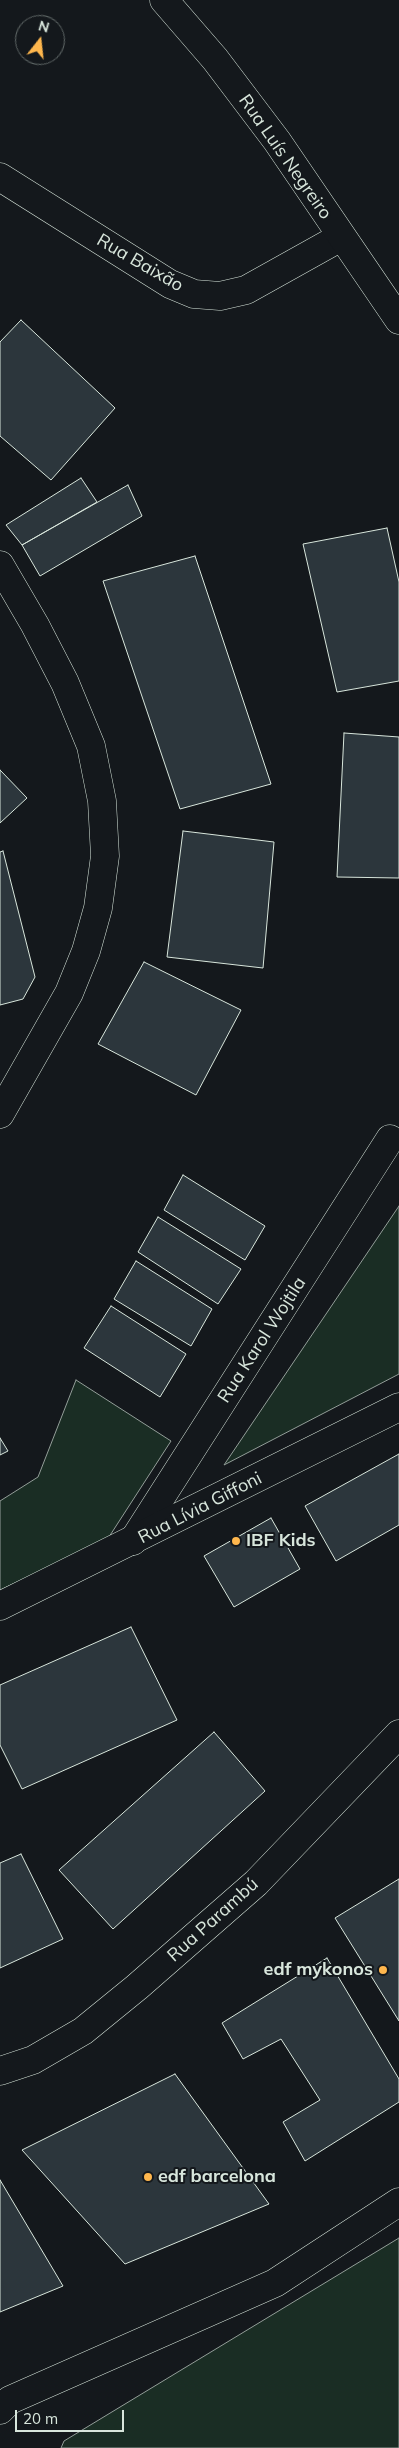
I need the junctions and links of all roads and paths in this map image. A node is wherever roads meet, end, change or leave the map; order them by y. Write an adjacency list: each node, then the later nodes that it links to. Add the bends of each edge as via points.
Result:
1 (164, 0): 3 (street, Rua Luís Negreiro, via 215,59 277,141)
2 (0, 177): 3 (street, Rua Baixão, via 170,284 194,294 220,296 246,290)
3 (341, 237): 4 (street, Rua Luís Negreiro)
4 (399, 320)
5 (0, 565): 6 (street, via 65,683 91,746 102,801 105,856 98,908 86,951 69,993)
6 (0, 1114)
7 (390, 1139): 9 (street, Rua Karol Wojtila)
8 (399, 1408): 9 (street, Rua Lívia Giffoni)
9 (133, 1541): 10 (street, Rua Lívia Giffoni)
10 (0, 1606)
11 (399, 1734): 12 (street, Rua Parambú, via 256,1883 138,1987 83,2031 33,2060)
12 (0, 2071)
13 (399, 2202): 14 (street, via 274,2283 10,2400)
14 (0, 2410)

